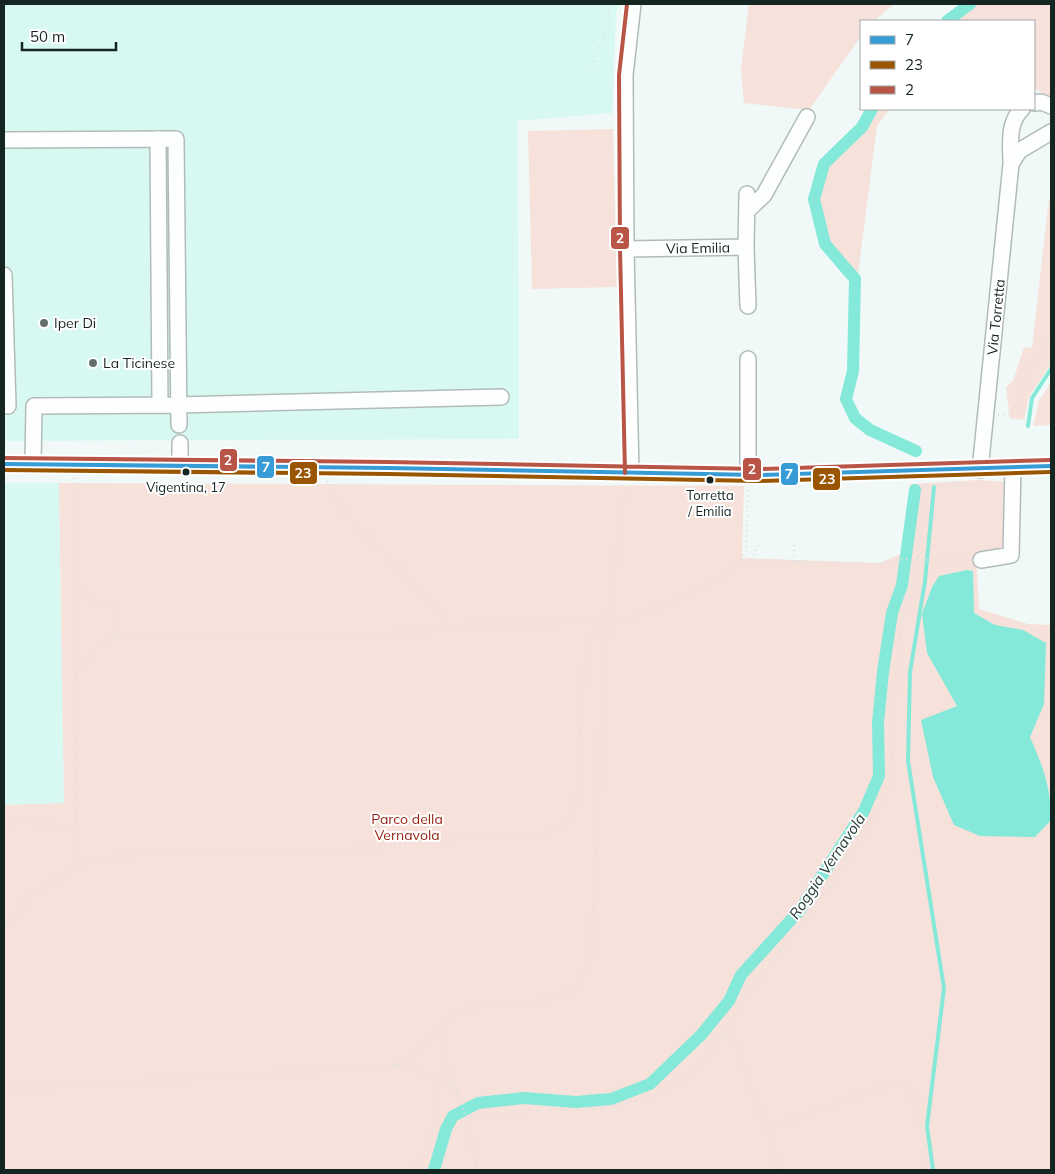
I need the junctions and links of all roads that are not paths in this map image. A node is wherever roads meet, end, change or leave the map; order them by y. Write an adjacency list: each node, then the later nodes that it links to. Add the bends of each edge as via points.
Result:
1 (633, 4): 14 (street, via 625,75)
2 (1035, 103): 3 (street)
3 (1051, 106)
4 (1021, 110): 6 (street, Via Torretta, via 1016,114)
5 (807, 117): 12 (street, via 764,195)
6 (1013, 126): 7 (street, via 1026,139); 10 (street, Via Torretta, via 1010,135)
7 (1046, 135): 10 (street, via 1018,152)
8 (4, 140): 9 (street)
9 (158, 140): 19 (street); 20 (street, via 176,140)
10 (1011, 164): 30 (street, Via Torretta)
11 (747, 194): 12 (street, Via Emilia)
12 (747, 211): 13 (street, Via Emilia)
13 (746, 247): 14 (street, Via Emilia); 16 (street)
14 (626, 249): 31 (street)
15 (4, 275): 21 (street)
16 (748, 306)
17 (748, 359): 32 (street)
18 (501, 397): 20 (street)
19 (160, 405): 20 (street); 22 (street)
20 (178, 405): 23 (street)
21 (6, 406): 22 (street)
22 (34, 406): 26 (street)
23 (179, 425)
24 (180, 442): 27 (street)
25 (4, 464): 26 (street)
26 (33, 464): 27 (street)
27 (180, 466): 31 (street)
28 (1051, 466): 29 (street)
29 (1014, 467): 30 (street); 33 (street, via 1012,555)
30 (980, 470): 32 (street)
31 (631, 473): 32 (street)
32 (748, 478)
33 (981, 560)

